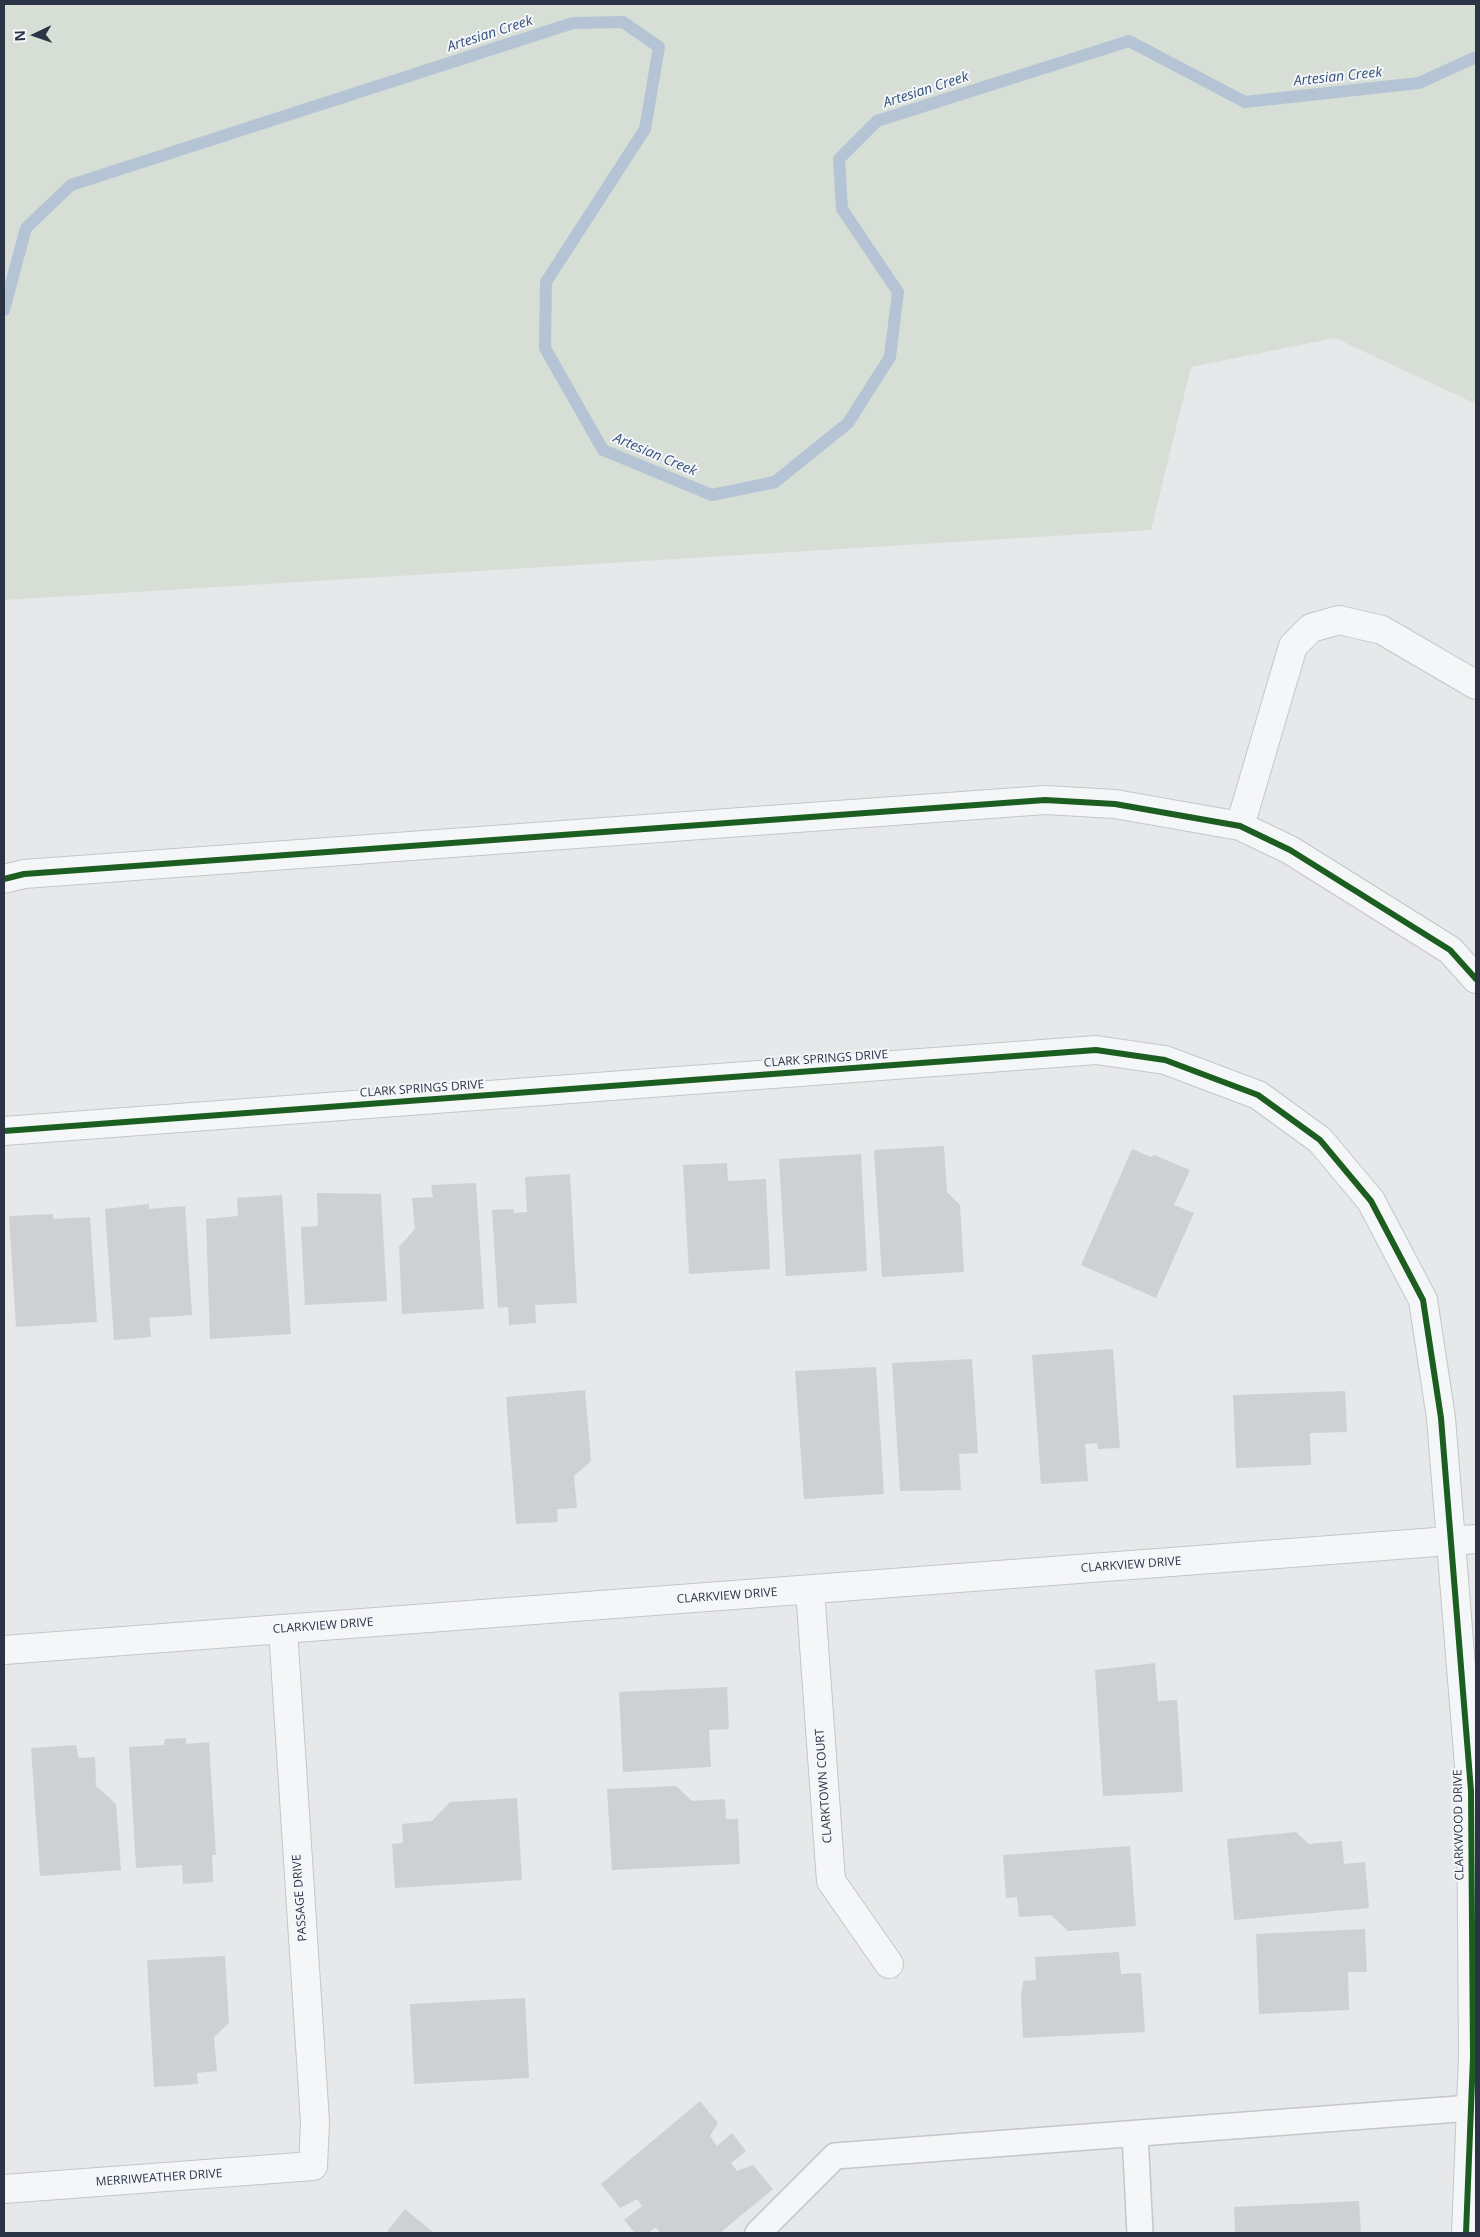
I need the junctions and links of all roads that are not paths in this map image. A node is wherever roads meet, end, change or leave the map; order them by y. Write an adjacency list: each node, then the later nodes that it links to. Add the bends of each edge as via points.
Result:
1 (1476, 686): 2 (street, via 1382,630 1339,620 1311,628 1293,646)
2 (1240, 826): 3 (street, via 1115,804 1045,800 44,873); 4 (street, via 1290,850 1450,950)
3 (4, 879)
4 (1476, 979)
5 (4, 1131): 6 (street, CLARK SPRINGS DRIVE, via 1096,1050 1165,1060 1258,1095 1320,1140 1371,1201 1423,1300)
6 (1441, 1418): 7 (street, CLARKWOOD DRIVE)
7 (1464, 1540): 8 (street, CLARKVIEW DRIVE); 12 (street, CLARKWOOD DRIVE, via 1471,1791)
8 (810, 1590): 9 (street, CLARKVIEW DRIVE); 11 (street, CLARKTOWN COURT, via 831,1881)
9 (282, 1629): 10 (street, CLARKVIEW DRIVE); 14 (street, PASSAGE DRIVE, via 315,2122)
10 (4, 1650)
11 (889, 1964)
12 (1471, 2108): 13 (lane); 18 (street, CLARKWOOD DRIVE)
13 (1135, 2134): 16 (lane, via 835,2156); 17 (lane)
14 (314, 2166): 15 (street, MERRIWEATHER DRIVE)
15 (4, 2189)
16 (758, 2233)
17 (1140, 2233)
18 (1466, 2233)

